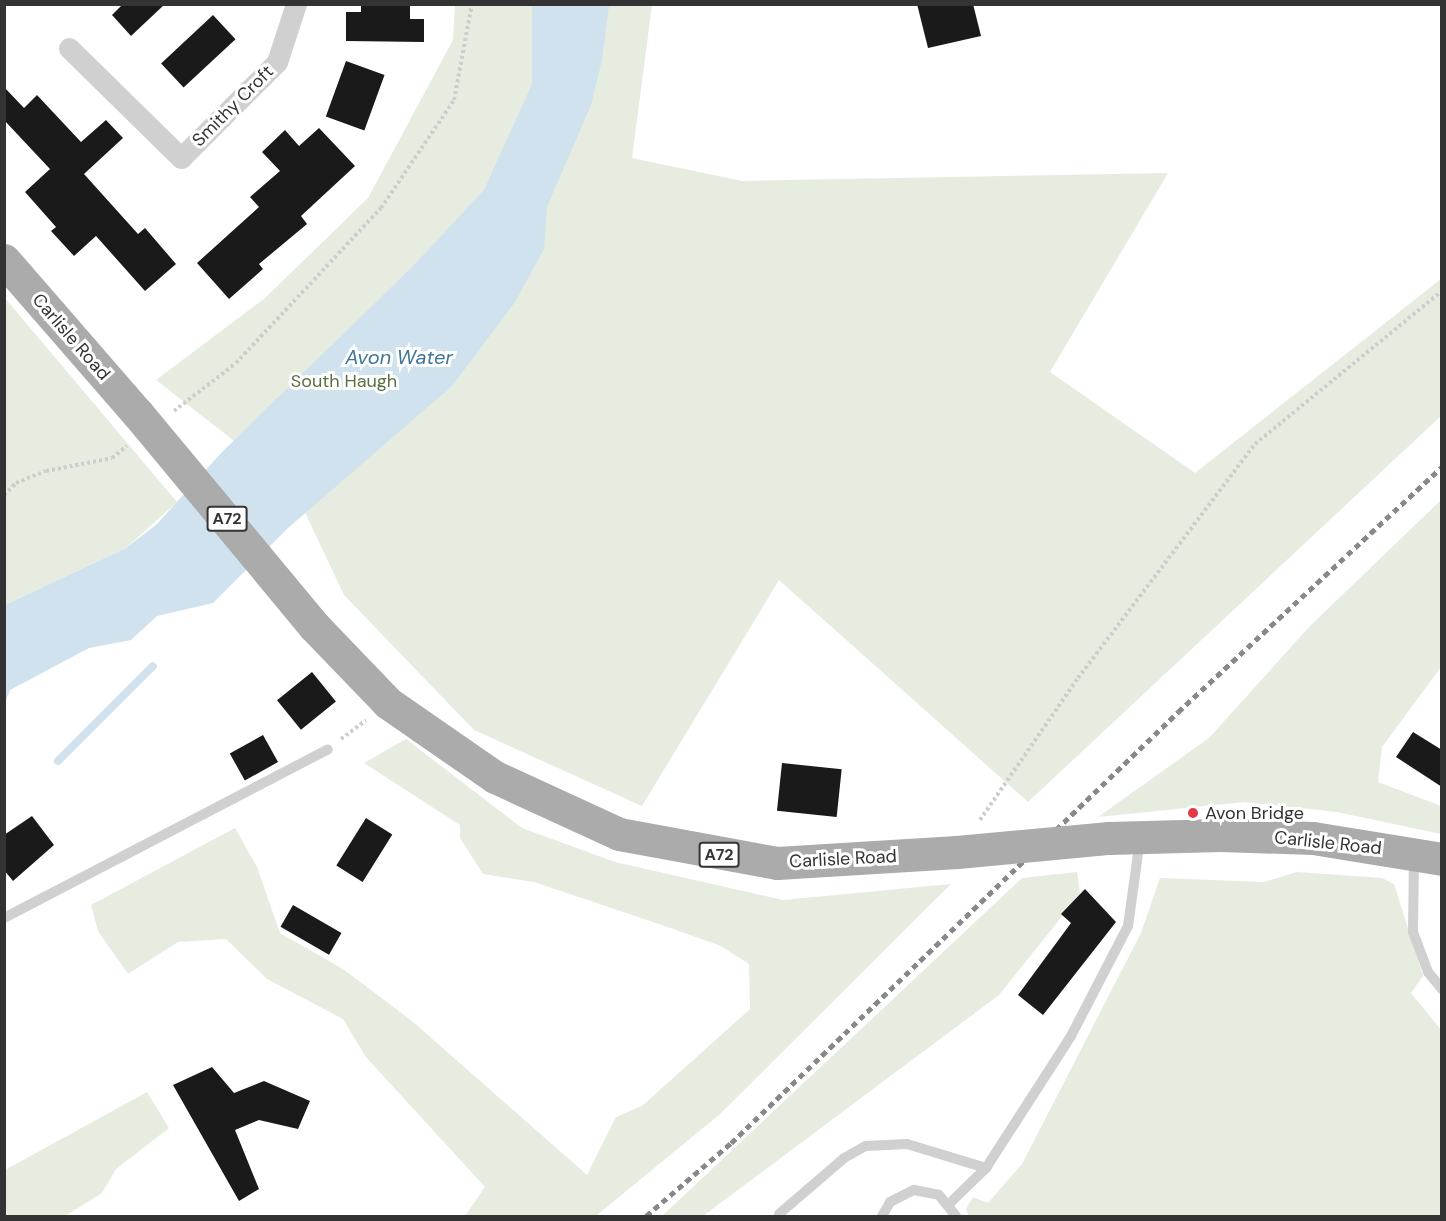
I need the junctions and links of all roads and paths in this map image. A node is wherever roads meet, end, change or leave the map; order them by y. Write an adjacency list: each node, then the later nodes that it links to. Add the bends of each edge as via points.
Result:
1 (296, 4): 3 (street, Smithy Croft, via 277,62 181,158)
2 (472, 4): 6 (path, via 454,100 381,208 236,363)
3 (69, 48)
4 (4, 260): 6 (main road, Carlisle Road / A72)
5 (1442, 291): 11 (path, via 1255,444 1078,678)
6 (144, 425): 7 (path, via 112,458 46,471 16,483); 8 (main road, Carlisle Road / A72, bridge, via 314,626)
7 (4, 495)
8 (388, 703): 9 (path); 11 (main road, Carlisle Road / A72, via 495,777 619,834 767,862)
9 (328, 749): 13 (lane)
10 (1125, 838): 11 (main road, Carlisle Road / A72, bridge); 12 (main road, Carlisle Road / A72, via 1313,838); 15 (lane, via 1128,926 1071,1036)
11 (957, 852)
12 (1428, 856): 14 (lane, via 1413,932 1428,972)
13 (4, 918)
14 (1442, 989)
15 (986, 1168): 16 (lane); 17 (lane, via 907,1144 866,1146 844,1158)
16 (950, 1203): 18 (lane, via 927,1191 914,1190 890,1202); 19 (lane)
17 (779, 1214)
18 (882, 1216)
19 (957, 1216)

